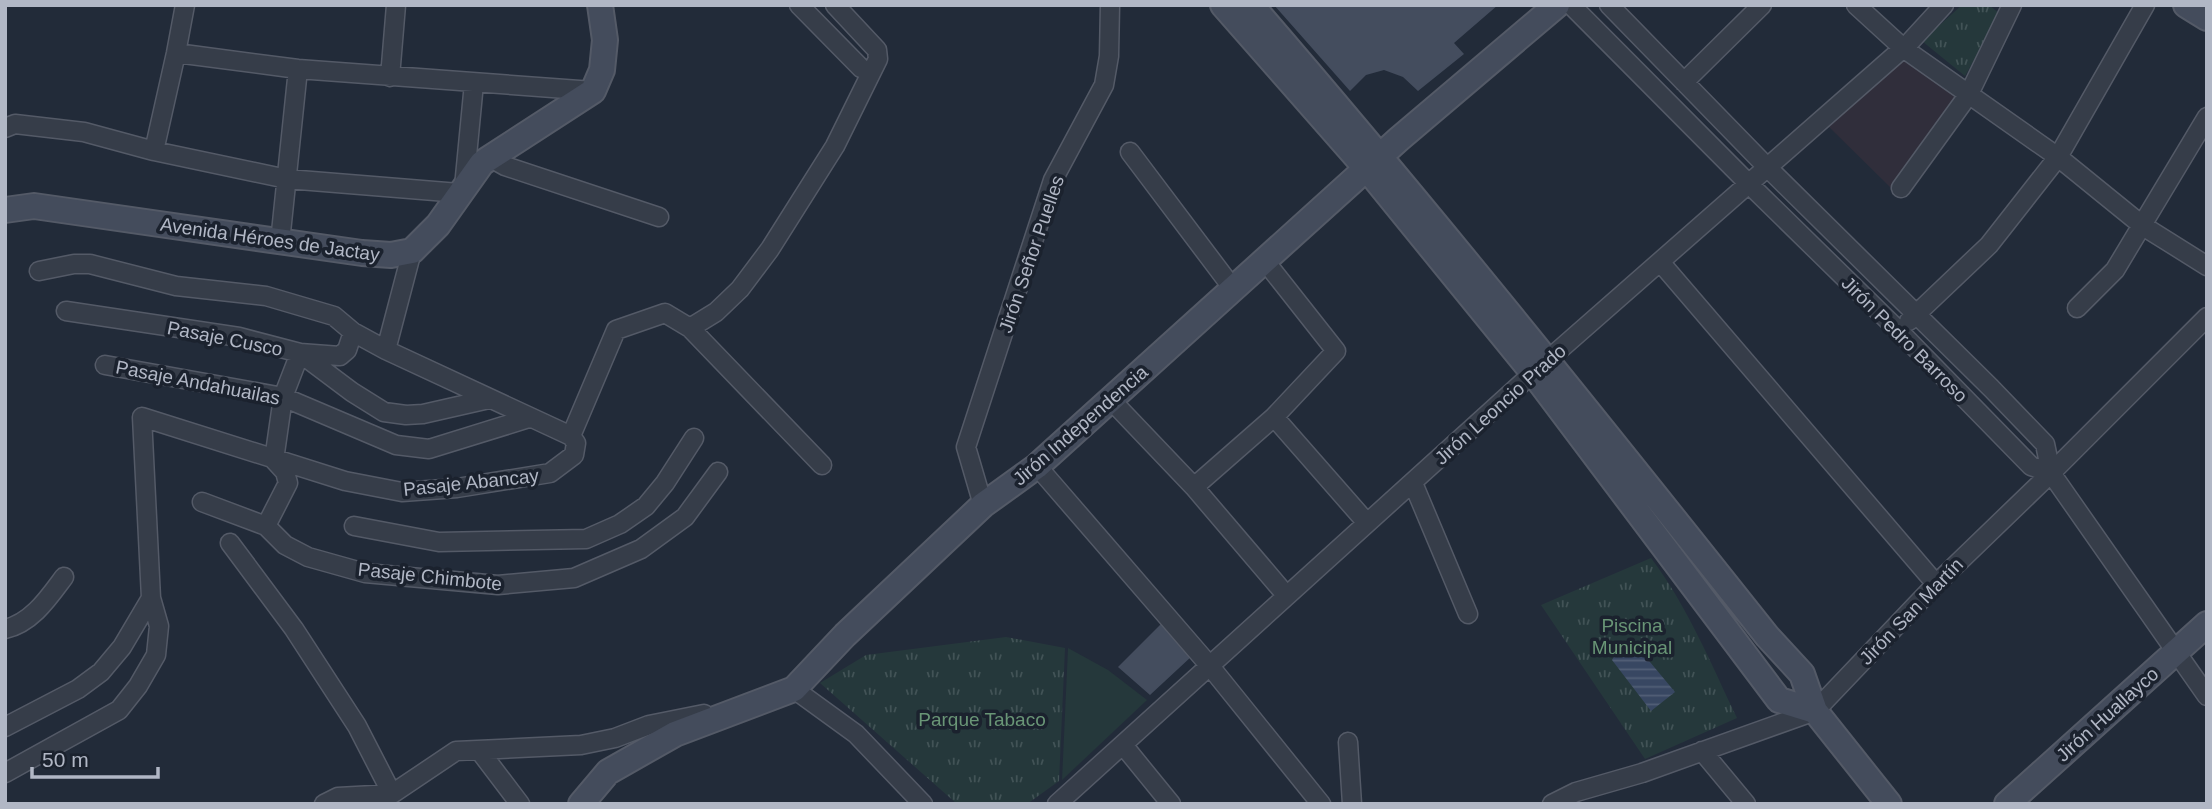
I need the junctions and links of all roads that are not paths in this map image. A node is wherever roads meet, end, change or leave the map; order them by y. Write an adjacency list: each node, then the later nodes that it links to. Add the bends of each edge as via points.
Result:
1 (185, 5): 20 (street)
2 (396, 5): 23 (street)
3 (600, 5): 26 (street, via 605,40 602,70)
4 (799, 5): 21 (street, via 861,68)
5 (835, 5): 21 (street, via 877,50)
6 (1110, 5): 76 (street, Jirón Señor Puelles, via 1104,85 1053,180 966,447)
7 (1223, 5): 34 (street)
8 (1251, 5): 34 (street)
9 (1557, 5): 34 (street, Jirón Independencia)
10 (1571, 5): 37 (street, Jirón Pedro Barroso)
11 (1609, 5): 24 (street)
12 (1762, 5): 24 (street)
13 (1856, 5): 19 (street)
14 (1944, 5): 19 (street, Jirón Leoncio Prado)
15 (2012, 5): 27 (street)
16 (2145, 5): 33 (street)
17 (2186, 5): 18 (street)
18 (2207, 18)
19 (1902, 48): 27 (street); 35 (street, Jirón Leoncio Prado)
20 (176, 53): 22 (street); 30 (street)
21 (875, 65): 54 (street, via 835,146 770,249 740,289)
22 (298, 69): 23 (street); 36 (street)
23 (390, 77): 25 (street)
24 (1684, 82): 35 (street)
25 (474, 83): 26 (street); 39 (street)
26 (593, 91): 32 (street)
27 (1969, 94): 33 (street); 38 (street)
28 (2207, 117): 42 (street)
29 (5, 128): 30 (street, via 15,124 83,132)
30 (154, 151): 36 (street)
31 (1130, 152): 49 (street)
32 (489, 157): 39 (street); 41 (street)
33 (2058, 158): 42 (street); 52 (street, via 1989,245)
34 (1374, 162): 45 (street, Jirón Independencia); 60 (street)
35 (1766, 167): 37 (street, Jirón Leoncio Prado); 52 (street)
36 (287, 179): 39 (street); 43 (street)
37 (1749, 185): 46 (street, Jirón Leoncio Prado); 55 (street, Jirón Pedro Barroso)
38 (1901, 188)
39 (461, 190): 44 (street, via 438,225)
40 (5, 210): 43 (street, Avenida Héroes de Jactay, via 34,206)
41 (659, 217)
42 (2143, 226): 47 (street); 50 (street, via 2115,270)
43 (280, 242): 44 (street, Avenida Héroes de Jactay, via 391,255)
44 (412, 251): 57 (street)
45 (1265, 261): 49 (street, Jirón Independencia); 64 (street, via 1336,351)
46 (1661, 262): 60 (street, Jirón Leoncio Prado); 82 (street)
47 (2207, 266)
48 (39, 271): 56 (street, via 90,264 176,286 266,296 334,316)
49 (1234, 290): 63 (street, Jirón Independencia)
50 (2077, 308)
51 (66, 311): 58 (street, Pasaje Cusco, via 239,337)
52 (1917, 314): 55 (street); 72 (street, via 2045,444)
53 (2207, 317): 72 (street, Jirón San Martín)
54 (690, 328): 66 (street, Pasaje Abancay, via 665,313 616,330); 69 (street)
55 (1898, 330): 72 (street, Jirón Pedro Barroso, via 2031,466)
56 (353, 332): 57 (street); 58 (street, via 340,356)
57 (386, 350): 62 (street)
58 (300, 353): 61 (street); 62 (street, Pasaje Cusco, via 384,412 423,414)
59 (105, 365): 61 (street, Pasaje Andahuailas)
60 (1541, 367): 73 (street, Jirón Leoncio Prado); 93 (street, via 1802,674); 93 (street, via 1779,700)
61 (284, 397): 65 (street, Pasaje Andahuailas, via 396,445 429,449); 68 (street)
62 (489, 399): 65 (street)
63 (1111, 400): 70 (street, Jirón Independencia); 74 (street)
64 (1274, 416): 74 (street); 77 (street)
65 (529, 418): 66 (street)
66 (571, 436): 68 (street, Pasaje Abancay, via 576,443 574,455 550,473 457,488 402,492)
67 (694, 438): 79 (street, via 646,506 586,539 439,542)
68 (274, 460): 78 (street, via 288,483); 84 (street, Pasaje Abancay, via 142,417)
69 (822, 465)
70 (1037, 466): 76 (street, Jirón Independencia); 89 (street)
71 (718, 472): 78 (street, Pasaje Chimbote, via 685,517 641,550 574,578 498,585 365,573 308,557 285,545)
72 (2052, 473): 82 (street, Jirón San Martín); 88 (street, Jirón Pedro Barroso)
73 (1413, 483): 77 (street, Jirón Leoncio Prado); 85 (street)
74 (1194, 488): 83 (street)
75 (202, 502): 78 (street, Pasaje Chimbote)
76 (983, 505): 90 (street, Jirón Independencia)
77 (1367, 523): 83 (street, Jirón Leoncio Prado)
78 (266, 526)
79 (354, 526)
80 (230, 543): 100 (street, via 308,650 357,726)
81 (64, 577): 87 (street, via 45,603)
82 (1936, 584): 93 (street, Jirón San Martín)
83 (1286, 595): 89 (street, Jirón Leoncio Prado)
84 (150, 598): 94 (street, via 122,648 101,672); 99 (street, via 159,626 156,655 119,710)
85 (1468, 614)
86 (2207, 624): 88 (street, Jirón Huallayco)
87 (5, 629)
88 (2176, 652): 91 (street, Jirón Pedro Barroso); 112 (street, Jirón Huallayco)
89 (1209, 665): 96 (street, Jirón Leoncio Prado); 107 (street)
90 (794, 689): 92 (street, Jirón Independencia); 104 (street, via 856,734)
91 (2207, 696)
92 (744, 706): 97 (street, via 649,725 581,745); 103 (street, Jirón Independencia, via 675,734 608,772)
93 (1815, 711): 98 (street, Jirón San Martín); 111 (street)
94 (5, 727)
95 (1348, 742): 108 (street)
96 (1123, 745): 105 (street, Jirón Leoncio Prado); 106 (street)
97 (479, 750): 100 (street, via 456,751); 102 (street)
98 (1702, 751): 109 (street, Jirón San Martín); 110 (street)
99 (5, 773)
100 (392, 794): 101 (street, via 338,797)
101 (324, 804)
102 (520, 804)
103 (581, 804)
104 (923, 804)
105 (1056, 804)
106 (1171, 804)
107 (1321, 804)
108 (1352, 804)
109 (1552, 804)
110 (1746, 804)
111 (1889, 804)
112 (2007, 804)

